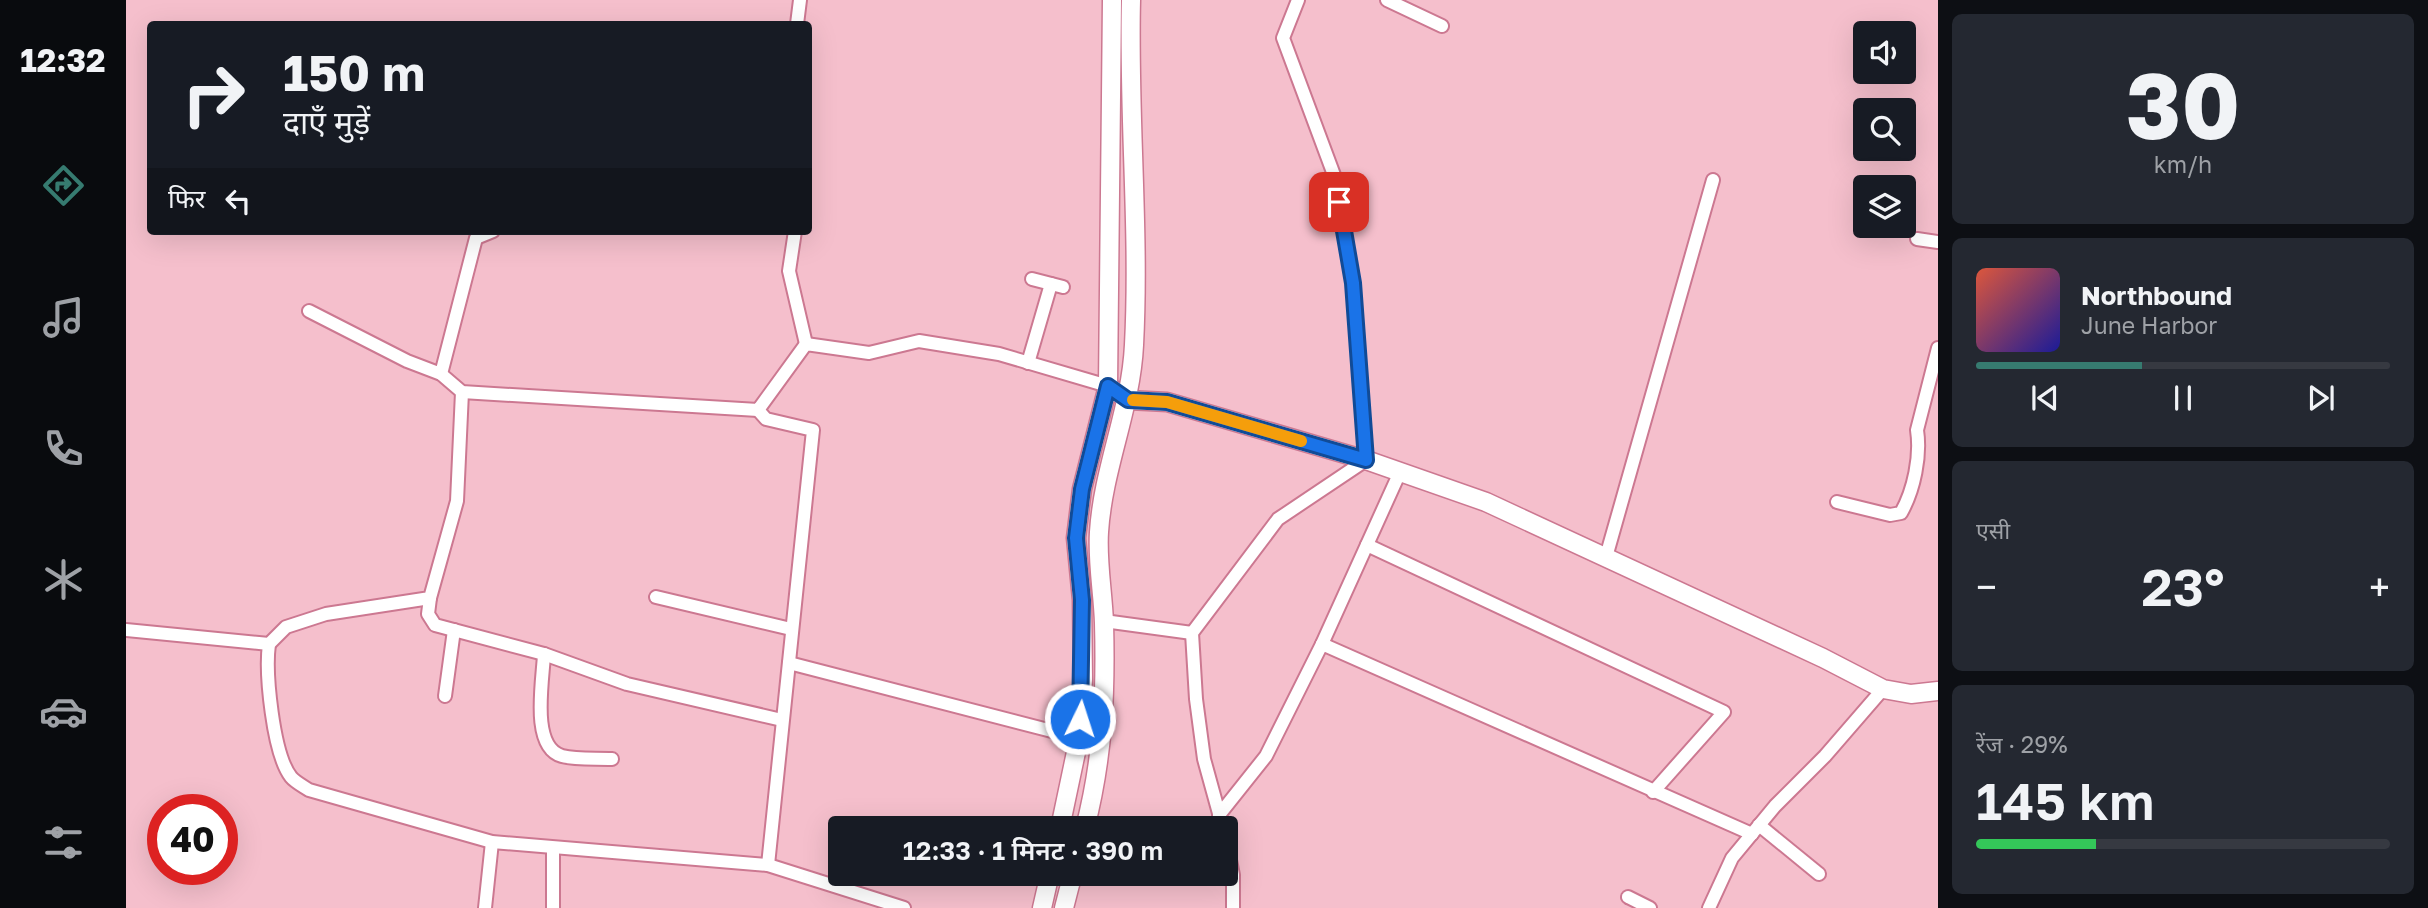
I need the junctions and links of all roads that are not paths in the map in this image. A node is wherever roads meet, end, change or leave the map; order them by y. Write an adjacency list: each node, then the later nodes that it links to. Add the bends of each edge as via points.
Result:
1 (800, 0): 7 (street)
2 (1112, 0): 20 (street)
3 (1131, 0): 22 (street, via 1137,248)
4 (1298, 0): 24 (street, via 1283,38 1334,175 1353,283)
5 (1387, 0): 6 (street)
6 (1404, 3): 8 (street)
7 (797, 21)
8 (1442, 26)
9 (1713, 180): 28 (street)
10 (483, 235): 19 (street, via 476,238)
11 (794, 235): 16 (street, via 789,271)
12 (1917, 239): 13 (street)
13 (1938, 242)
14 (1032, 279): 18 (street, via 1057,285)
15 (309, 311): 19 (street)
16 (806, 344): 18 (street, via 869,353 919,341); 23 (street)
17 (1938, 348): 26 (street, via 1917,430 1910,497 1901,513)
18 (1028, 363): 20 (street)
19 (441, 374): 21 (street)
20 (1108, 386): 22 (street); 44 (street, via 1082,489 1076,538 1082,600)
21 (462, 392): 23 (street); 30 (street, via 457,501)
22 (1128, 400): 24 (street, via 1167,402); 31 (street, via 1103,493)
23 (758, 410): 33 (street, via 766,419 813,430)
24 (1366, 460): 25 (street); 35 (street, via 1278,519)
25 (1400, 472): 27 (street); 28 (street, via 1486,502)
26 (1838, 502)
27 (1367, 545): 37 (street); 46 (street, via 1724,712)
28 (1606, 557): 40 (street)
29 (656, 597): 33 (street)
30 (430, 598): 34 (street, via 428,614 435,625); 36 (street, via 326,614 286,627)
31 (1104, 621): 35 (street); 48 (street, via 1104,723)
32 (126, 629): 36 (street)
33 (791, 629): 39 (street)
34 (454, 630): 38 (street); 42 (street)
35 (1192, 633): 49 (street, via 1204,759)
36 (269, 644): 52 (street, via 266,667 272,712 292,777 309,790)
37 (1322, 644): 46 (street); 50 (street, via 1266,756)
38 (544, 654): 43 (street, via 627,684); 45 (street, via 541,733 548,747 561,756)
39 (789, 663): 43 (street); 44 (street)
40 (1883, 689): 41 (street, via 1911,694); 51 (street)
41 (1938, 691)
42 (445, 696)
43 (782, 720): 54 (street)
44 (1079, 738): 47 (street)
45 (612, 759)
46 (1653, 792): 51 (street)
47 (1063, 816)
48 (1088, 816)
49 (1220, 816)
50 (1224, 816)
51 (1756, 829): 55 (street); 67 (street, via 1732,858)
52 (492, 842): 53 (street); 60 (street)
53 (554, 849): 54 (street); 61 (street)
54 (768, 865): 62 (street)
55 (1819, 874)
56 (1047, 886): 63 (street)
57 (1070, 886): 64 (street)
58 (1233, 886): 65 (street)
59 (1628, 897): 66 (street)
60 (485, 908)
61 (553, 908)
62 (904, 908)
63 (1042, 908)
64 (1064, 908)
65 (1233, 908)
66 (1650, 908)
67 (1709, 908)

